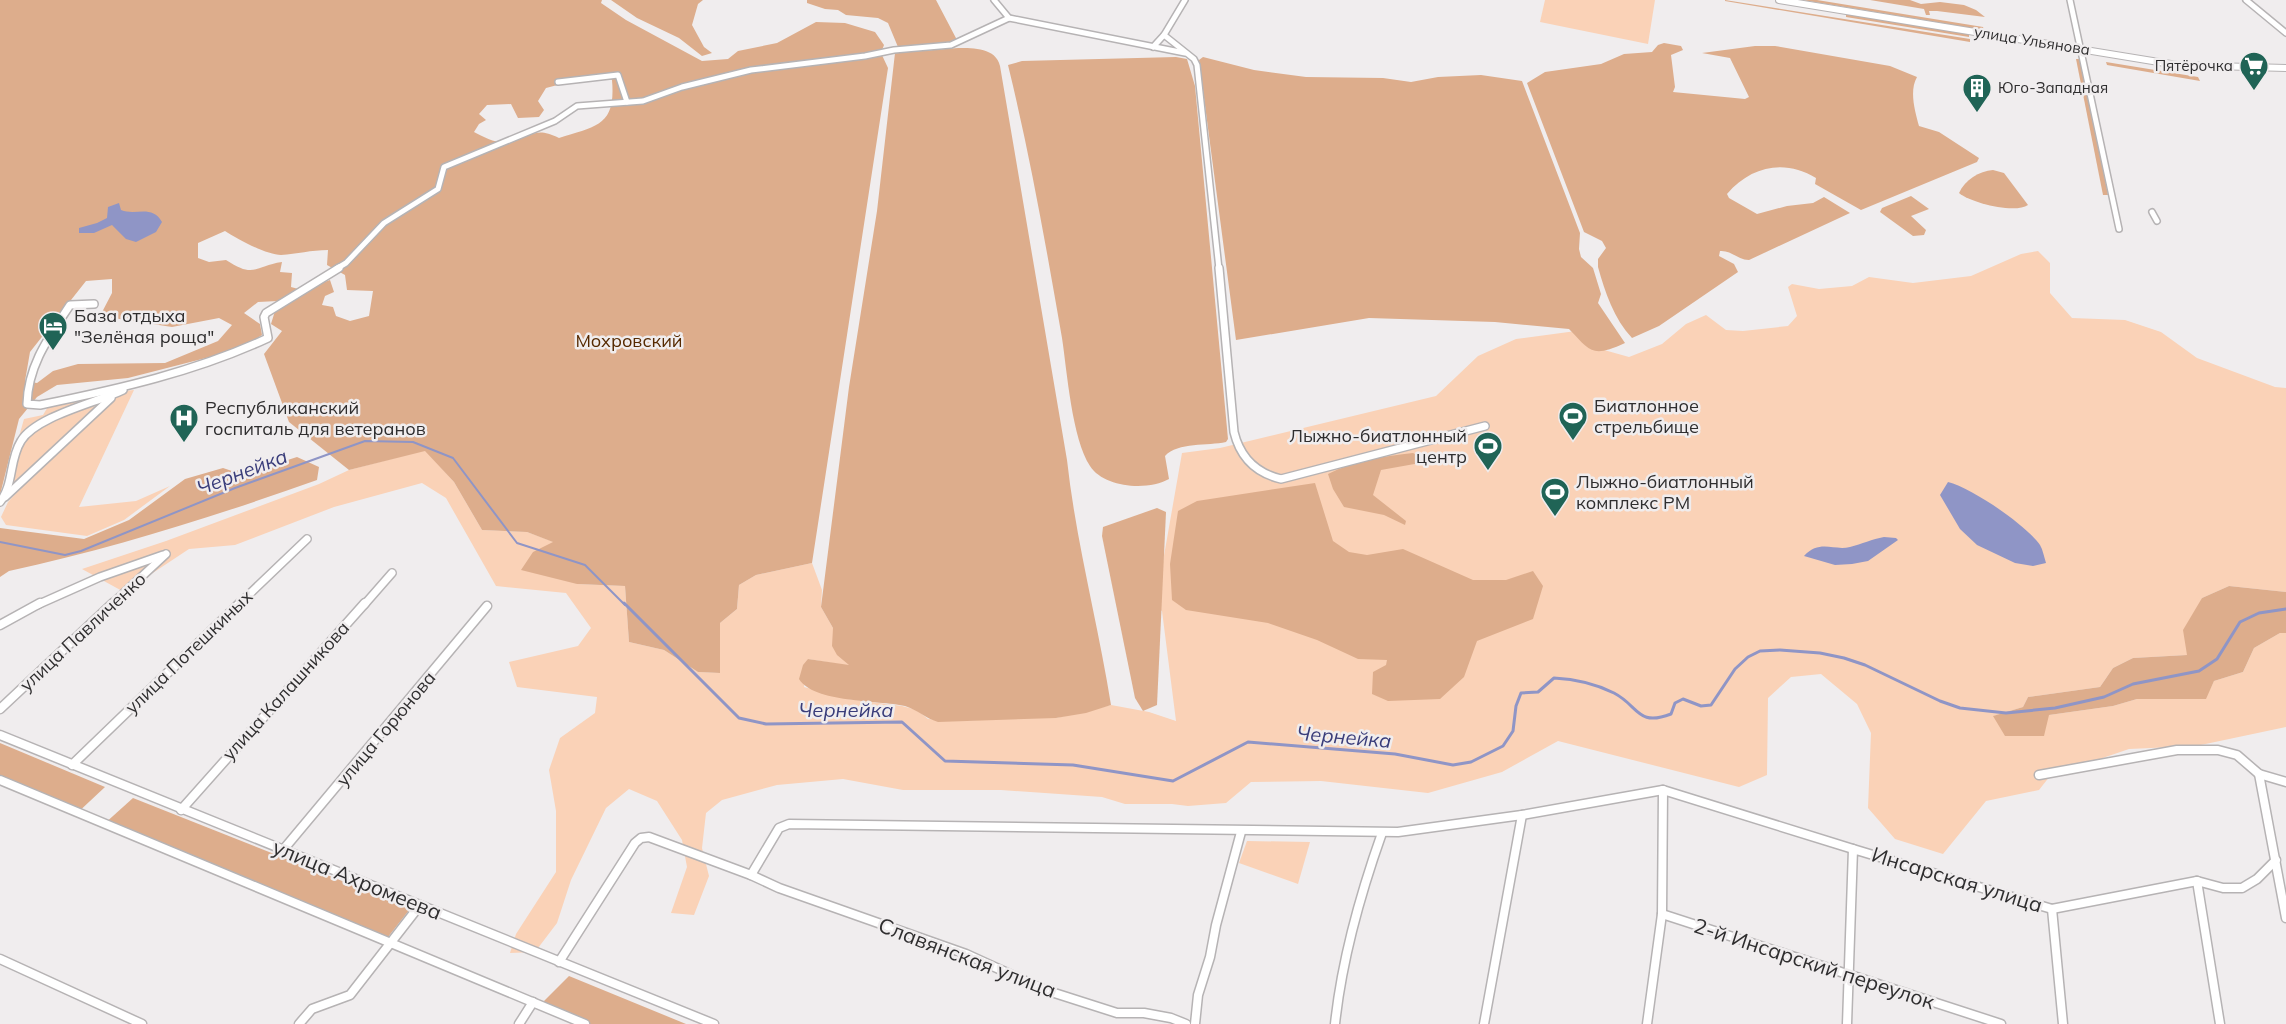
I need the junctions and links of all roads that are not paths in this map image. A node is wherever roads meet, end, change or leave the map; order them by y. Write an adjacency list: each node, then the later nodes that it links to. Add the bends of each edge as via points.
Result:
1 (994, 0): 6 (street)
2 (1185, 0): 8 (street)
3 (1779, 0): 10 (main road, улица Ульянова)
4 (2070, 0): 10 (street)
5 (2246, 0): 7 (street)
6 (1009, 18): 9 (street); 14 (street, via 951,45 750,70 643,101)
7 (2286, 33)
8 (1164, 35): 9 (street); 11 (street)
9 (1152, 47): 11 (street)
10 (2082, 50): 12 (main road, улица Ульянова, via 2187,67); 17 (street)
11 (1187, 54): 21 (street, via 1197,66 1215,212 1234,432 1246,461 1263,474 1281,479)
12 (2286, 68)
13 (558, 82): 14 (street, via 618,75)
14 (627, 102): 19 (street, via 577,106 555,121 444,167 438,189 384,223 346,263 266,313 268,338)
15 (2152, 212): 16 (street)
16 (2157, 221)
17 (2119, 229)
18 (94, 304): 19 (street, via 70,305 33,363 26,390 27,404 40,405)
19 (130, 387): 20 (street)
20 (114, 395): 22 (street); 22 (street, via 30,430 19,445)
21 (1485, 426)
22 (2, 500)
23 (307, 538): 29 (street, улица Потешкиных)
24 (392, 573): 35 (street, улица Калашникова)
25 (487, 606): 40 (street, улица Горюнова)
26 (0, 625): 27 (street, улица Павличенко, via 101,576 166,554)
27 (0, 709)
28 (0, 735): 29 (street, улица Ахромеева)
29 (72, 765): 35 (street, улица Ахромеева)
30 (2259, 774): 31 (street, via 2237,755 2218,750 2177,750); 33 (street); 41 (street)
31 (2038, 775)
32 (0, 780): 48 (street)
33 (2286, 782)
34 (1663, 790): 36 (street); 39 (street); 46 (street)
35 (181, 810): 40 (street, улица Ахромеева)
36 (1522, 815): 38 (street); 61 (street)
37 (1241, 832): 38 (street); 42 (street, via 789,824 779,828); 59 (street, via 1198,995)
38 (1382, 832): 60 (street, via 1366,878)
39 (1853, 849): 45 (street, Инсарская улица); 51 (street, Инсарская улица)
40 (284, 850): 44 (street, улица Ахромеева)
41 (2276, 860): 43 (street, via 2255,883 2241,888); 47 (street)
42 (751, 875): 50 (street, Славянская улица, via 649,837 641,838); 58 (street, Славянская улица, via 966,954 1045,990 1117,1013 1171,1017)
43 (2197, 881): 45 (street, Инсарская улица); 66 (street)
44 (420, 905): 48 (street); 50 (street, улица Ахромеева)
45 (2052, 909): 65 (street)
46 (1662, 914): 51 (street, 2-й Инсарский переулок); 62 (street)
47 (2286, 918)
48 (390, 943): 52 (street); 54 (street, via 350,995 312,1009)
49 (0, 958): 53 (street)
50 (559, 962): 57 (street, улица Ахромеева)
51 (1849, 976): 63 (street, Инсарская улица); 64 (street, 2-й Инсарский переулок)
52 (533, 1002): 55 (street); 56 (street)
53 (142, 1024)
54 (299, 1024)
55 (519, 1024)
56 (585, 1024)
57 (714, 1024)
58 (1186, 1024)
59 (1195, 1024)
60 (1335, 1024)
61 (1485, 1024)
62 (1647, 1024)
63 (1847, 1024)
64 (2001, 1024)
65 (2063, 1024)
66 (2220, 1024)

